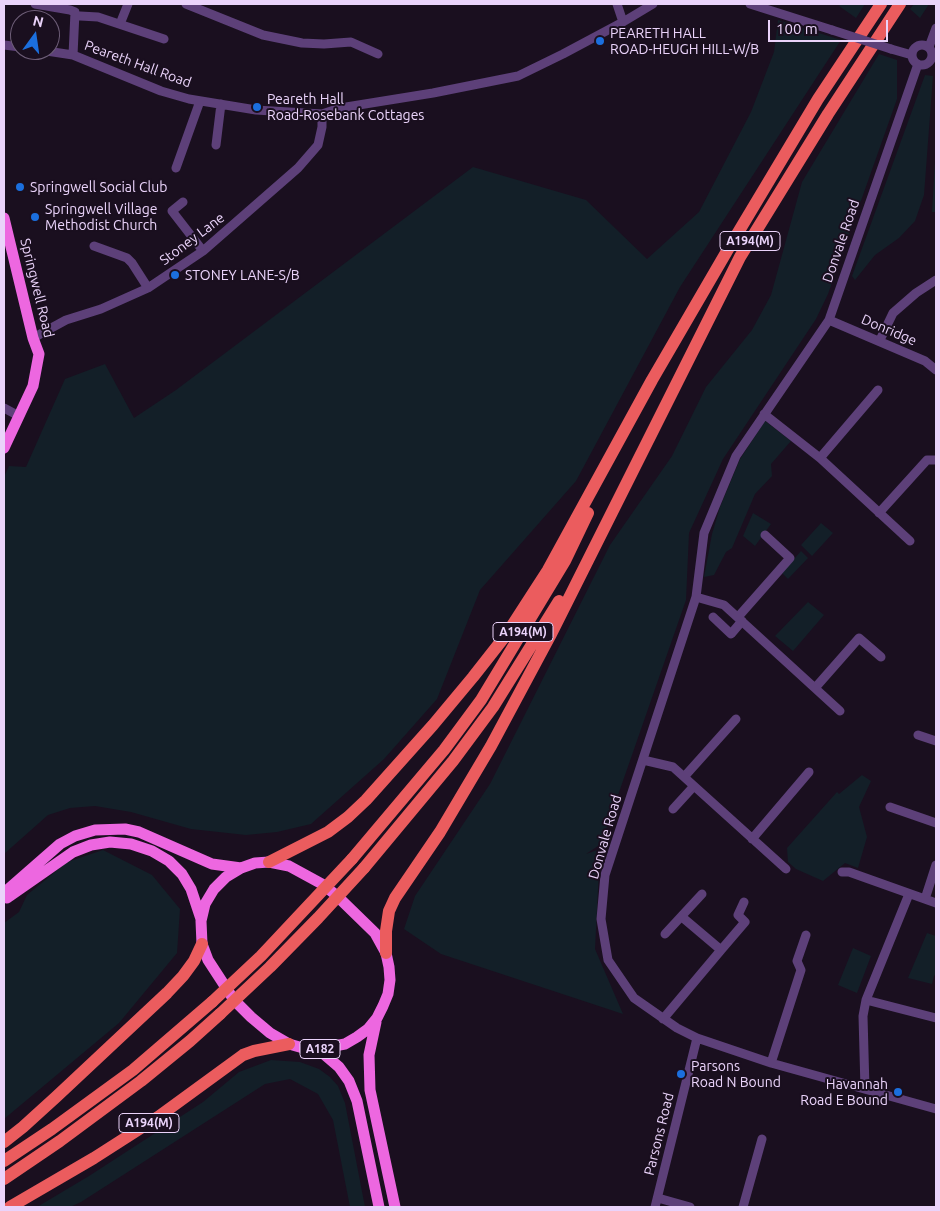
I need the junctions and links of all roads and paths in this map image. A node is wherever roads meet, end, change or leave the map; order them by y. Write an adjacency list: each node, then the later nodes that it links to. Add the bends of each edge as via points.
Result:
1 (35, 4): 18 (street, via 75,12)
2 (128, 4): 12 (street)
3 (186, 4): 9 (street)
4 (617, 4): 11 (street)
5 (653, 4): 11 (street, Peareth Hall Road)
6 (750, 4): 19 (street, bridge)
7 (881, 4): 37 (highway, A194(M), via 818,99)
8 (900, 4): 45 (highway, A194(M), via 740,257)
9 (204, 7): 17 (street, via 263,35 302,43 351,42)
10 (80, 16): 12 (street, via 98,16)
11 (623, 22): 24 (street, Peareth Hall Road, via 518,76)
12 (120, 24): 14 (street)
13 (936, 28): 15 (street)
14 (164, 39)
15 (929, 48): 19 (street, via 920,45); 20 (street)
16 (60, 53): 18 (street, Peareth Hall Road)
17 (378, 54)
18 (73, 55): 22 (street, Peareth Hall Road, via 167,92)
19 (912, 55): 21 (street)
20 (934, 60): 21 (street)
21 (918, 64): 33 (street, Donvale Road)
22 (200, 101): 23 (street, Peareth Hall Road); 26 (street)
23 (221, 104): 24 (street, Peareth Hall Road, via 256,110); 25 (street)
24 (322, 114): 30 (street, Stoney Lane, via 318,145 298,168)
25 (216, 145)
26 (176, 168)
27 (183, 202): 30 (street, via 172,211)
28 (4, 218): 34 (main road, Springwell Road)
29 (94, 246): 32 (street, via 127,258)
30 (203, 251): 32 (street, Stoney Lane)
31 (936, 280): 35 (street, via 893,313)
32 (148, 288): 34 (street, Stoney Lane, via 66,320)
33 (828, 320): 35 (street, Donridge); 40 (street, Donvale Road)
34 (33, 338): 41 (main road, Springwell Road, via 39,354 33,386)
35 (880, 340): 36 (street, Donridge, via 925,361)
36 (936, 370)
37 (652, 380): 66 (highway, A194(M), via 548,570 474,677 348,817 328,832); 97 (highway, A194(M), bridge, via 565,561 486,692 444,750 352,859 294,922 212,1002 133,1070)
38 (878, 390): 43 (street)
39 (4, 408): 41 (street)
40 (764, 414): 43 (street); 49 (street, Donvale Road, via 736,456 704,533)
41 (19, 416): 42 (main road, Springwell Road)
42 (4, 448)
43 (820, 458): 46 (street)
44 (936, 460): 46 (street, via 928,460)
45 (622, 491): 84 (highway, A194(M), via 491,746 440,832 395,898 389,911); 98 (highway, A194(M), bridge, via 553,612 493,707 453,761 364,868 277,960 190,1041 60,1142)
46 (879, 513): 48 (street)
47 (765, 535): 51 (street, via 790,558)
48 (910, 542)
49 (696, 597): 51 (street, via 724,604); 58 (street, Donvale Road)
50 (713, 617): 51 (street, via 731,634)
51 (740, 619): 53 (street)
52 (881, 657): 53 (street, via 859,638)
53 (815, 688): 54 (street)
54 (840, 711)
55 (736, 719): 60 (street)
56 (918, 735): 57 (street)
57 (936, 741)
58 (643, 760): 60 (street, via 673,767); 88 (street, Donvale Road, via 605,875 601,919 608,960 634,998)
59 (809, 772): 65 (street)
60 (684, 777): 61 (street)
61 (694, 786): 63 (street); 65 (street)
62 (890, 807): 64 (street)
63 (673, 809)
64 (936, 822)
65 (752, 839): 69 (street)
66 (269, 862): 68 (main road, A182); 84 (main road, A182, via 289,866 322,884 376,933)
67 (936, 865): 74 (street)
68 (241, 868): 71 (main road, via 212,864 139,832 95,830 60,844); 79 (main road, A182, via 214,889)
69 (786, 869)
70 (842, 872): 73 (street)
71 (4, 893)
72 (702, 894): 78 (street)
73 (909, 894): 74 (street); 85 (street)
74 (924, 899): 77 (street)
75 (4, 900): 79 (main road, via 73,852 110,842 131,844 169,861 182,874 191,889)
76 (744, 902): 83 (street, via 738,915 745,922)
77 (936, 903)
78 (682, 917): 80 (street); 83 (street)
79 (201, 921): 82 (main road, A182)
80 (665, 934)
81 (806, 935): 92 (street, via 798,961 801,970)
82 (202, 944): 90 (main road, A182, via 208,960 234,1000 270,1033); 96 (highway, via 188,969 166,993)
83 (721, 950): 88 (street)
84 (386, 953): 86 (main road, A182, via 388,994)
85 (866, 1000): 87 (street); 93 (street, via 863,1016)
86 (377, 1018): 91 (main road, A182, via 368,1029 345,1044); 102 (main road, A182, via 368,1055 370,1090)
87 (936, 1018)
88 (663, 1019): 89 (street, Donvale Road)
89 (697, 1038): 92 (street, Donvale Road); 99 (street, Parsons Road)
90 (289, 1044): 91 (main road, A182); 100 (highway, A194(M), via 243,1055 158,1117)
91 (318, 1049): 101 (main road, A182, via 339,1067 349,1081 357,1102)
92 (771, 1063): 93 (street, Donvale Road)
93 (865, 1089): 94 (street, Donvale Road)
94 (936, 1109)
95 (762, 1139): 104 (street)
96 (4, 1142)
97 (4, 1161)
98 (4, 1179)
99 (656, 1203): 103 (street)
100 (10, 1207)
101 (379, 1207)
102 (394, 1207)
103 (690, 1207)
104 (743, 1207)

